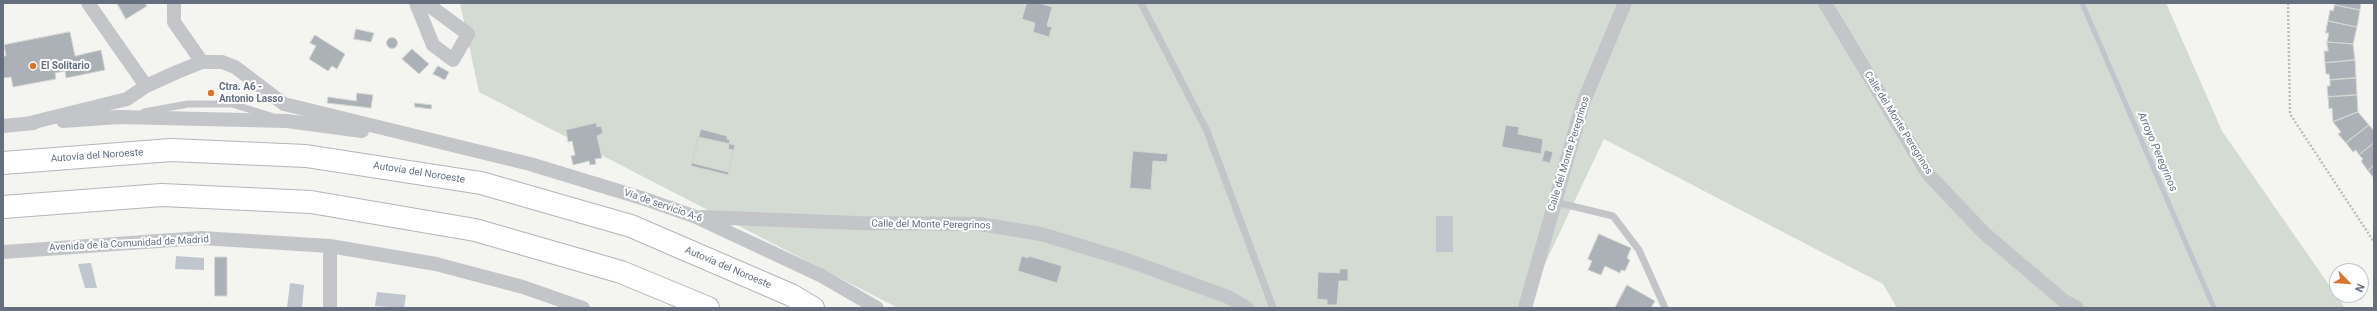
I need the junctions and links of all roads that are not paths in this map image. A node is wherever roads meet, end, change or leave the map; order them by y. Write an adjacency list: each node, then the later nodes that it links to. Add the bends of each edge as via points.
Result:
1 (88, 3): 9 (street)
2 (174, 3): 8 (street, via 174,22)
3 (416, 3): 4 (street, via 433,44 453,60 468,34)
4 (426, 3)
5 (1141, 3): 26 (lane, via 1207,130)
6 (1625, 3): 14 (street, Calle del Monte Peregrinos, via 1583,103)
7 (1825, 3): 28 (street, Calle del Monte Peregrinos, via 1928,174 1984,234 2064,301)
8 (202, 62): 9 (street); 12 (street, via 222,62 235,66 284,104)
9 (146, 86): 10 (street, via 127,99)
10 (26, 124): 11 (street); 12 (street, via 119,117 287,121)
11 (3, 126)
12 (435, 140): 16 (street, Vía de servicio A-6, via 530,164)
13 (3, 163): 23 (highway, Autovía del Noroeste, via 171,150 306,156 481,183 631,226 791,295)
14 (1555, 202): 19 (lane, via 1613,216 1639,250); 27 (street, Calle del Monte Peregrinos)
15 (3, 207): 22 (highway, via 162,195 311,202 475,230 621,272)
16 (696, 217): 24 (street, Vía de servicio A-6, via 822,276); 25 (street, Calle del Monte Peregrinos, via 857,223 980,224 1041,234 1127,260 1228,297)
17 (330, 246): 18 (street, Avenida de la Comunidad de Madrid, via 201,238); 20 (street); 21 (street, Avenida de la Comunidad de Madrid, via 436,264)
18 (3, 252)
19 (1663, 307)
20 (330, 308)
21 (583, 308)
22 (708, 308)
23 (813, 308)
24 (877, 308)
25 (1247, 308)
26 (1273, 308)
27 (1525, 308)
28 (2077, 308)

